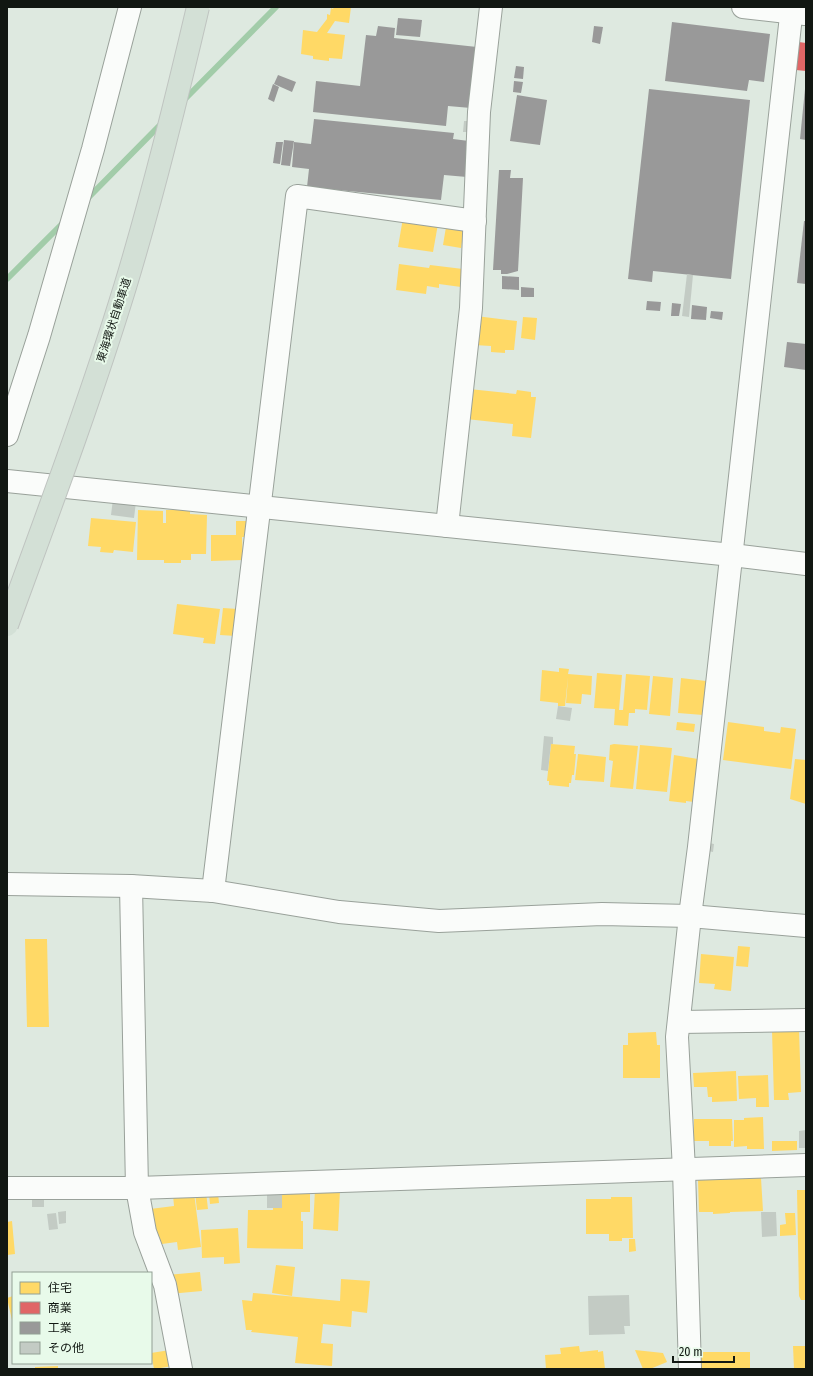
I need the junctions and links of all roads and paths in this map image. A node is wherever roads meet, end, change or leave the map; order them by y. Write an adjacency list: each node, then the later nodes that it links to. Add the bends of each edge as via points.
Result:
1 (130, 7): 7 (street, via 60,263)
2 (198, 7): 13 (highway, 東海環状自動車道, bridge, via 163,153 124,287 78,428)
3 (491, 7): 6 (street, via 479,112)
4 (742, 7): 5 (street)
5 (796, 11): 11 (street)
6 (475, 222): 9 (street, via 297,196); 10 (street, via 471,308)
7 (7, 435)
8 (7, 481): 9 (street)
9 (260, 507): 10 (street); 16 (street)
10 (447, 526): 11 (street)
11 (732, 555): 12 (street); 17 (street)
12 (806, 564)
13 (7, 625)
14 (7, 884): 15 (street)
15 (131, 886): 16 (street); 24 (street)
16 (213, 891): 17 (street, via 339,912 439,921 602,914)
17 (690, 916): 18 (street); 20 (street)
18 (806, 926)
19 (806, 1020): 20 (street)
20 (680, 1022): 22 (street, via 678,1037)
21 (806, 1165): 22 (street)
22 (684, 1170): 24 (street); 26 (street)
23 (7, 1188): 24 (street)
24 (137, 1188): 25 (street, via 145,1232 165,1285)
25 (181, 1369)
26 (690, 1369)

